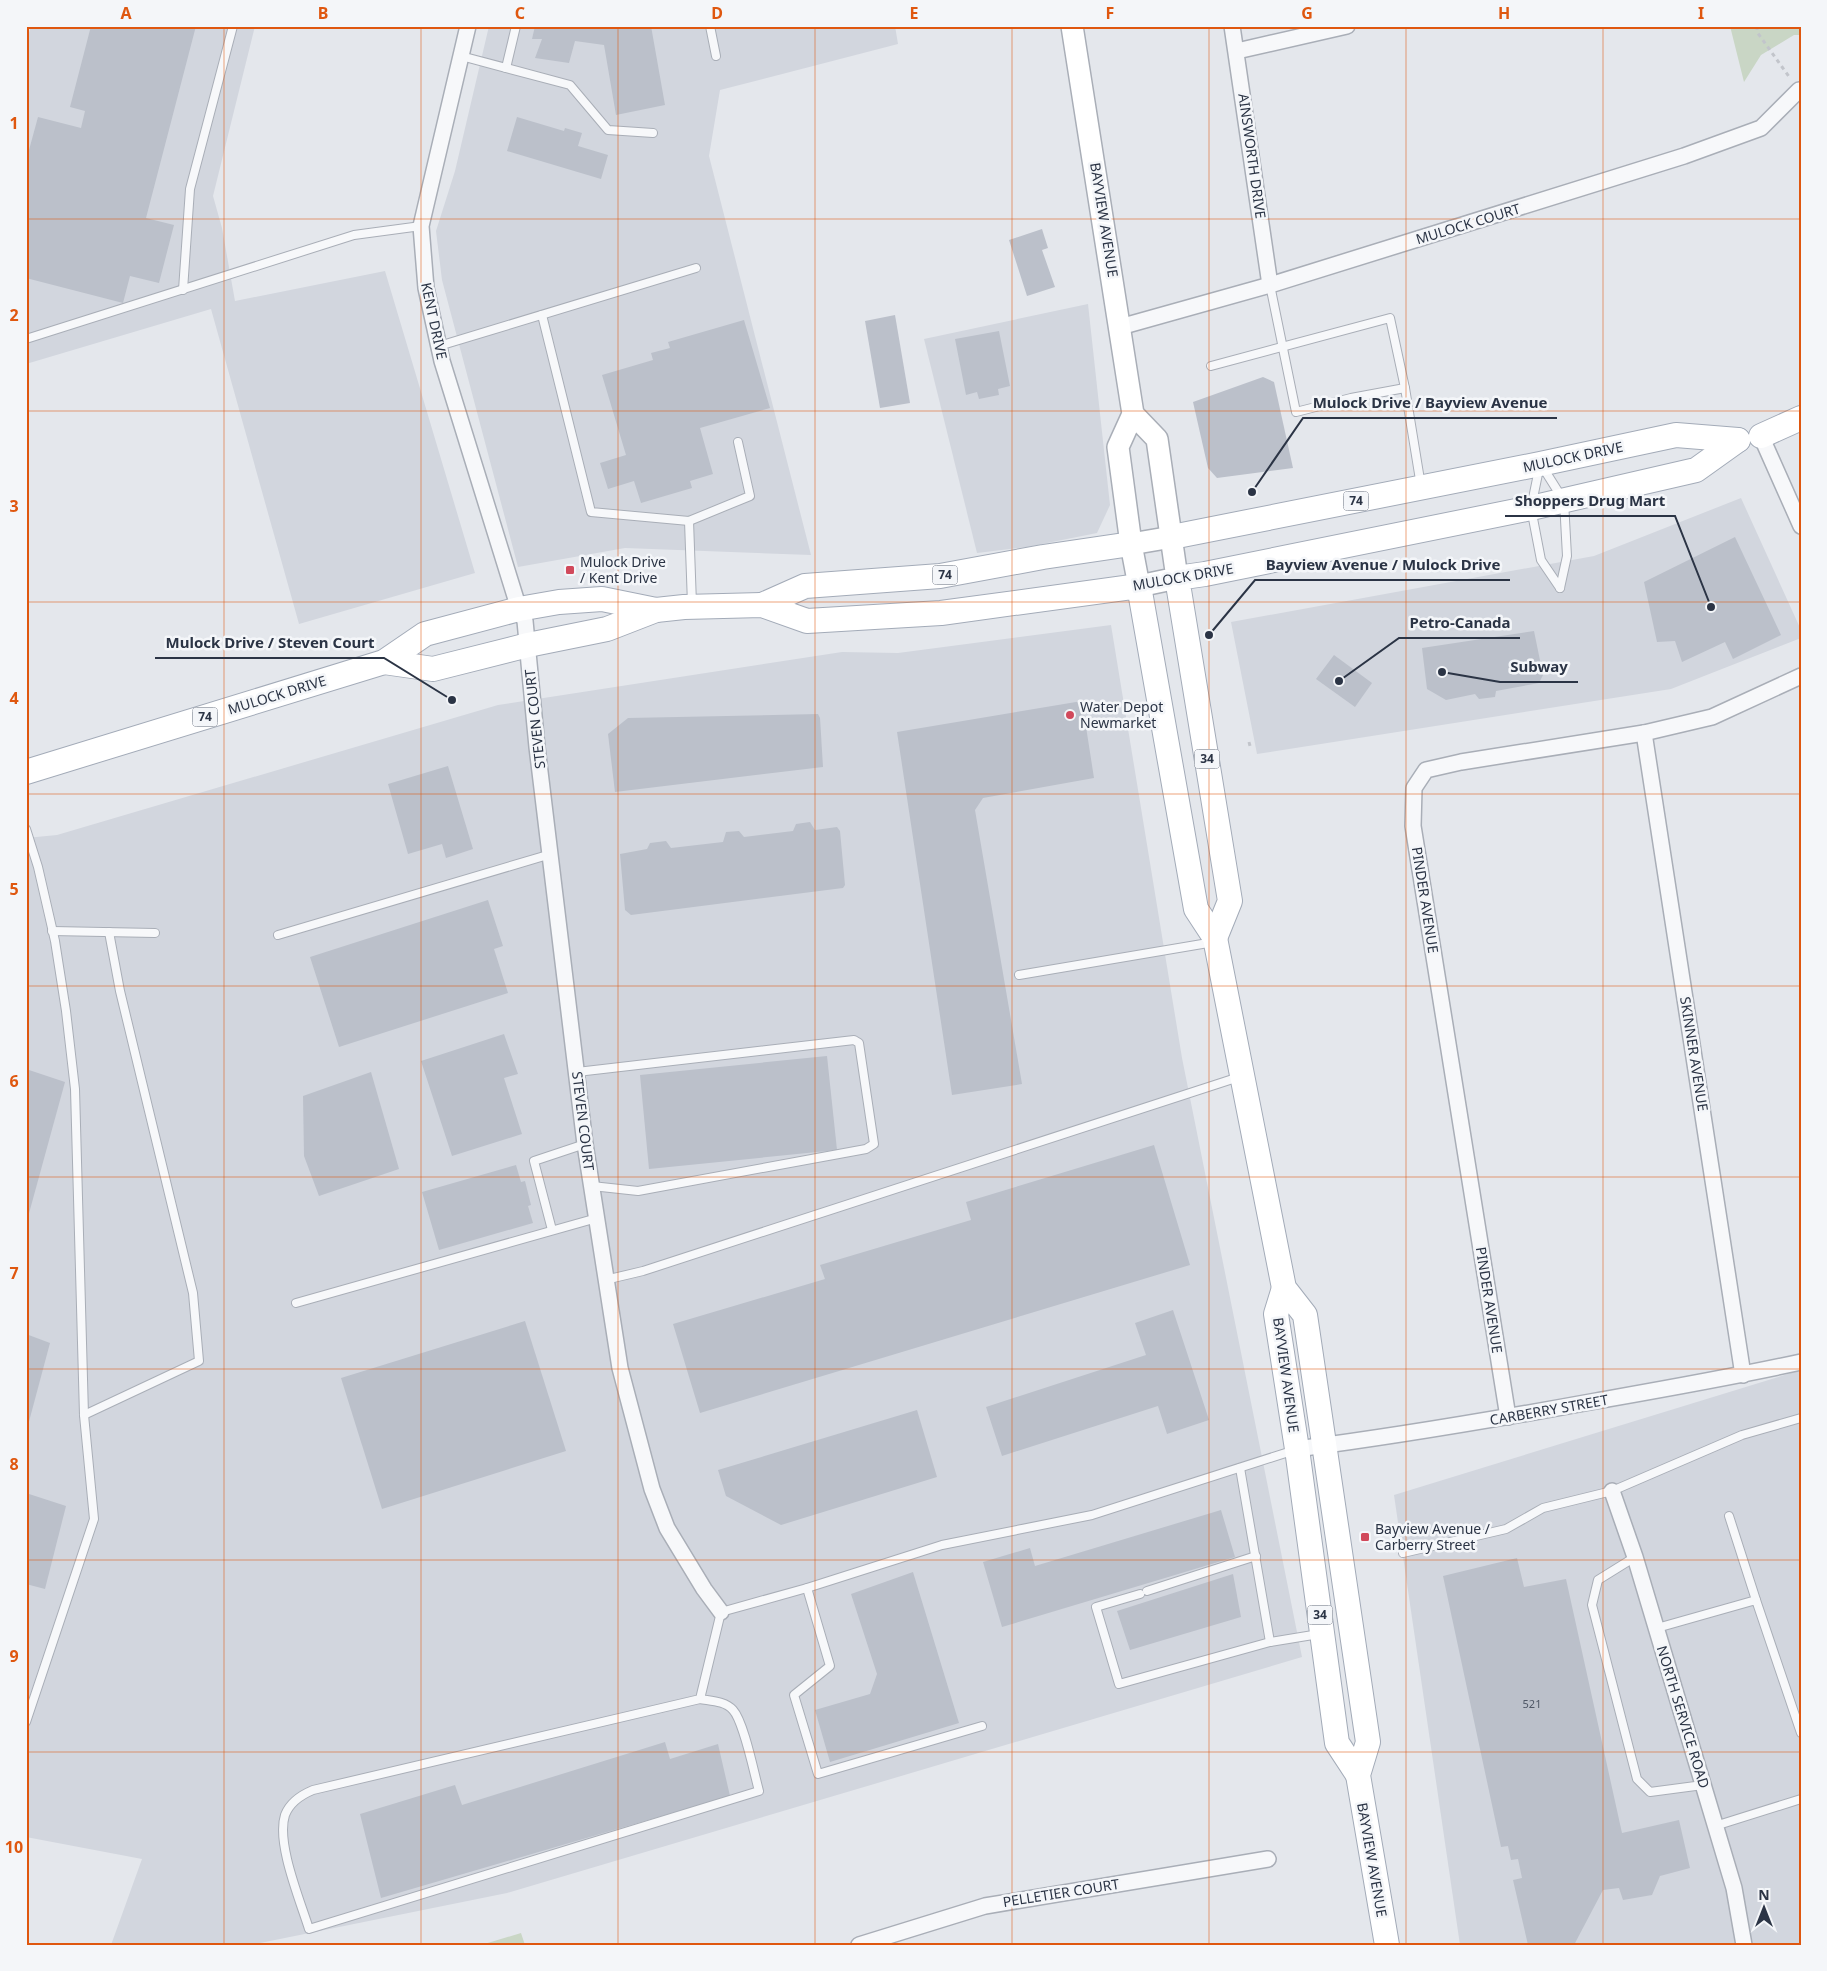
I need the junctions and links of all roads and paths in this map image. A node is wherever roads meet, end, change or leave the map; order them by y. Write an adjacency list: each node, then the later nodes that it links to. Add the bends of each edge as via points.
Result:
1 (233, 26): 18 (lane, via 190,189)
2 (468, 26): 10 (street, KENT DRIVE)
3 (516, 26): 12 (lane)
4 (710, 26): 11 (lane)
5 (1072, 26): 20 (main road, BAYVIEW AVENUE)
6 (1232, 26): 9 (street, AINSWORTH DRIVE)
7 (1346, 26): 9 (street)
8 (1757, 26): 13 (path)
9 (1237, 51): 17 (street, AINSWORTH DRIVE)
10 (461, 56): 12 (lane); 15 (street, KENT DRIVE)
11 (716, 56)
12 (506, 68): 14 (lane, via 570,85 608,130)
13 (1799, 90): 17 (street, MULOCK COURT, via 1761,128 1684,156)
14 (653, 134)
15 (421, 226): 18 (lane, via 354,236); 22 (street, KENT DRIVE, via 426,288)
16 (696, 268): 19 (lane)
17 (1270, 285): 20 (street, MULOCK COURT); 23 (lane)
18 (184, 290): 21 (lane)
19 (542, 315): 22 (lane); 35 (lane, via 591,512)
20 (1120, 327): 26 (main road, BAYVIEW AVENUE)
21 (26, 339)
22 (438, 346): 43 (street, KENT DRIVE)
23 (1282, 346): 24 (lane); 25 (lane, via 1296,412); 25 (lane, via 1390,318)
24 (1211, 366)
25 (1405, 388): 32 (lane)
26 (1133, 414): 37 (main road, 34, via 1156,440); 38 (main road, 34, via 1118,447)
27 (1801, 418): 28 (main road, MULOCK DRIVE / 74)
28 (1761, 436): 29 (main road, MULOCK DRIVE / 74); 36 (street)
29 (1738, 440): 31 (main road, MULOCK DRIVE / 74, via 1676,435); 33 (main road, MULOCK DRIVE / 74, via 1696,470)
30 (738, 442): 35 (lane, via 750,496)
31 (1540, 464): 32 (main road, MULOCK DRIVE / 74); 33 (lane); 34 (lane)
32 (1421, 488): 37 (main road, MULOCK DRIVE / 74)
33 (1564, 501): 34 (main road, MULOCK DRIVE / 74); 34 (lane, via 1567,556 1560,588 1541,560)
34 (1531, 508): 39 (main road, MULOCK DRIVE / 74)
35 (689, 521): 42 (lane)
36 (1801, 526)
37 (1172, 537): 38 (main road, MULOCK DRIVE / 74); 39 (main road, 34)
38 (1131, 544): 40 (main road, 34); 41 (main road, MULOCK DRIVE / 74, via 940,576 805,586)
39 (1177, 578): 40 (main road, MULOCK DRIVE / 74); 56 (main road, 34, via 1230,901)
40 (1139, 586): 41 (main road, MULOCK DRIVE / 74, via 941,613 807,621); 56 (main road, 34, via 1196,909)
41 (762, 605): 42 (main road, MULOCK DRIVE / 74)
42 (692, 606): 44 (main road, MULOCK DRIVE / 74)
43 (519, 609): 44 (main road, MULOCK DRIVE / 74, via 602,599); 45 (street, STEVEN COURT, via 525,621); 46 (main road, MULOCK DRIVE / 74, via 425,634)
44 (656, 610): 45 (main road, MULOCK DRIVE / 74, via 607,628)
45 (528, 645): 46 (main road, MULOCK DRIVE / 74, via 433,669); 51 (street, STEVEN COURT)
46 (384, 662): 49 (main road, MULOCK DRIVE / 74)
47 (1801, 676): 48 (street, PINDER AVENUE, via 1712,717)
48 (1644, 733): 68 (street, SKINNER AVENUE); 70 (street, PINDER AVENUE, via 1426,770 1414,788 1413,826)
49 (26, 772)
50 (26, 829): 52 (lane)
51 (551, 854): 55 (lane); 58 (street, STEVEN COURT)
52 (52, 931): 53 (lane); 69 (lane, via 75,1089)
53 (109, 932): 54 (lane); 69 (lane, via 120,991 193,1293 199,1361)
54 (156, 933)
55 (278, 935)
56 (1215, 940): 57 (lane); 59 (main road, 34)
57 (1018, 975)
58 (577, 1072): 60 (street, STEVEN COURT); 61 (lane, via 854,1040 859,1043 874,1144 866,1149 638,1191)
59 (1242, 1076): 64 (lane, via 643,1271); 65 (main road, 34)
60 (585, 1144): 61 (street, STEVEN COURT); 63 (lane, via 534,1161)
61 (592, 1186): 62 (street, STEVEN COURT)
62 (596, 1218): 63 (lane); 64 (street, STEVEN COURT)
63 (552, 1230): 66 (lane)
64 (605, 1280): 82 (street, STEVEN COURT, via 620,1368 652,1489 667,1528)
65 (1284, 1288): 72 (main road, BAYVIEW AVENUE / 34, via 1305,1315); 73 (main road, BAYVIEW AVENUE / 34, via 1276,1314)
66 (296, 1303)
67 (1801, 1362): 68 (street, CARBERRY STREET)
68 (1743, 1375): 70 (street, CARBERRY STREET)
69 (84, 1415): 87 (lane, via 94,1519)
70 (1508, 1417): 72 (street, CARBERRY STREET)
71 (1801, 1418): 75 (lane, via 1742,1435)
72 (1324, 1446): 73 (street, CARBERRY STREET); 90 (main road, BAYVIEW AVENUE / 34, via 1368,1742)
73 (1297, 1449): 74 (lane); 84 (main road, BAYVIEW AVENUE / 34)
74 (1240, 1468): 78 (lane); 80 (lane, via 1092,1515 942,1545)
75 (1612, 1491): 77 (lane, via 1543,1508 1506,1529); 79 (street, NORTH SERVICE ROAD)
76 (1729, 1516): 81 (lane)
77 (1403, 1553)
78 (1256, 1556): 85 (lane); 85 (lane, via 1096,1607 1119,1684)
79 (1636, 1557): 83 (street, NORTH SERVICE ROAD); 91 (lane, via 1598,1580 1592,1605 1637,1779 1650,1792)
80 (807, 1588): 82 (lane); 88 (lane, via 830,1666 794,1695 818,1774)
81 (1756, 1600): 83 (lane); 89 (lane)
82 (721, 1612): 86 (lane)
83 (1657, 1628): 91 (street, NORTH SERVICE ROAD)
84 (1322, 1633): 85 (lane); 90 (main road, BAYVIEW AVENUE / 34, via 1337,1743)
85 (1270, 1642)
86 (700, 1699): 86 (lane, via 722,1703 733,1710 740,1722 759,1791 309,1929 284,1846 285,1816 301,1795)
87 (26, 1722)
88 (982, 1726)
89 (1801, 1733)
90 (1358, 1775): 96 (main road, BAYVIEW AVENUE / 34)
91 (1703, 1784): 93 (street, NORTH SERVICE ROAD)
92 (1801, 1799): 93 (lane)
93 (1715, 1826): 97 (street, NORTH SERVICE ROAD, via 1734,1888)
94 (1268, 1859): 95 (street, PELLETIER COURT, via 985,1906)
95 (859, 1945)
96 (1387, 1945)
97 (1744, 1945)

